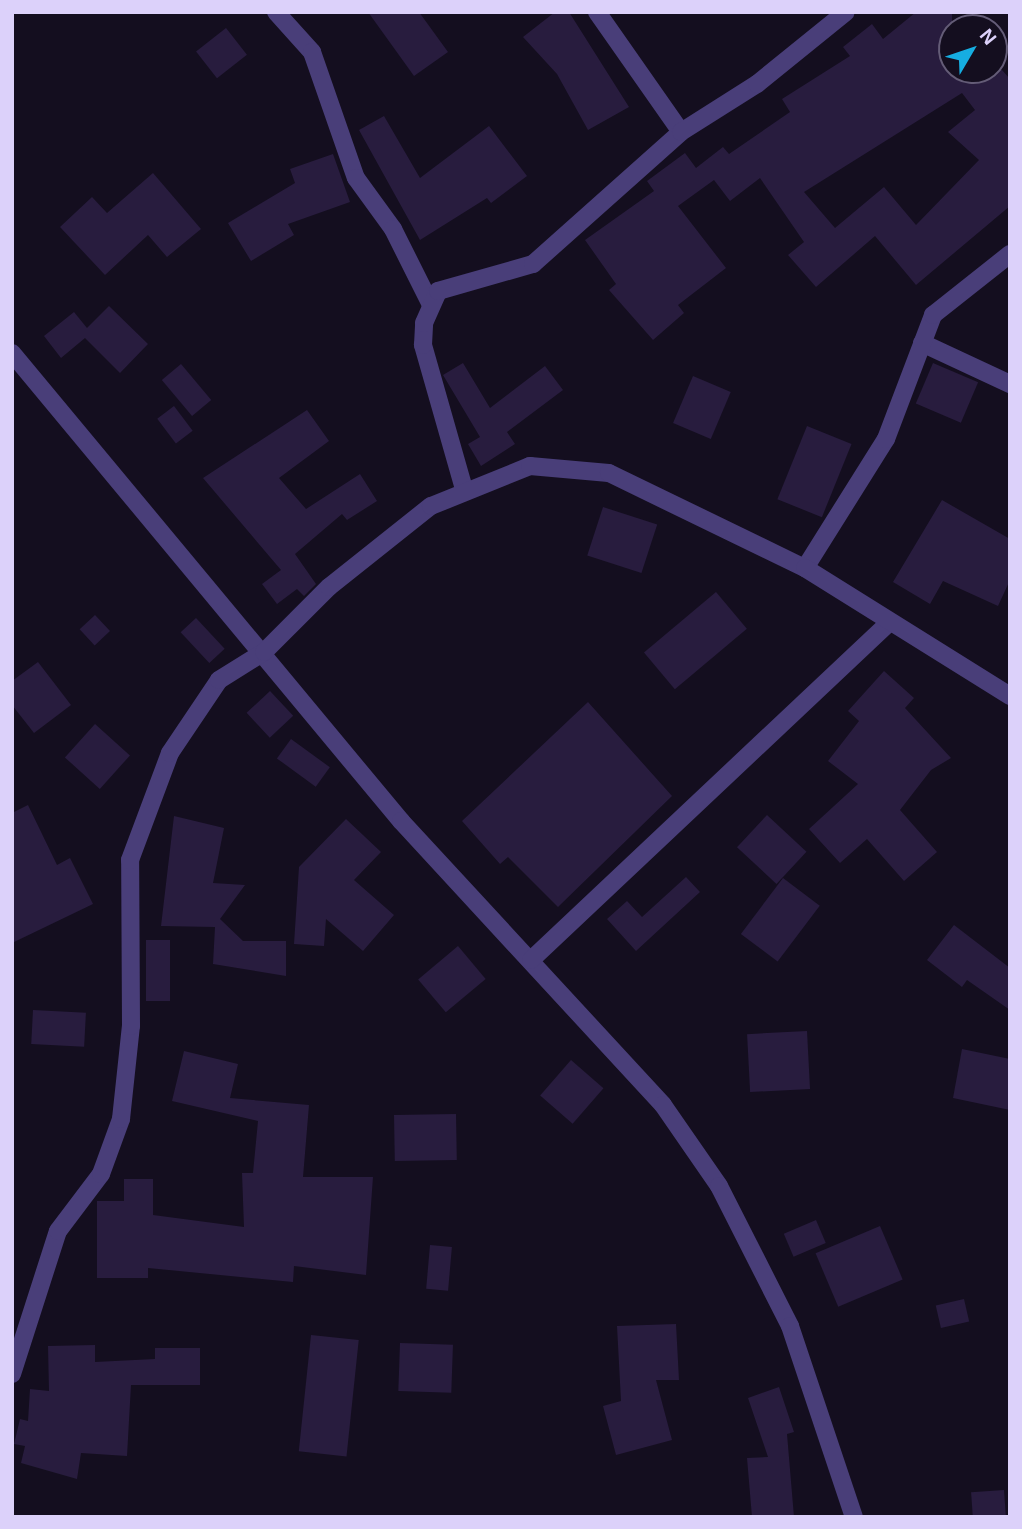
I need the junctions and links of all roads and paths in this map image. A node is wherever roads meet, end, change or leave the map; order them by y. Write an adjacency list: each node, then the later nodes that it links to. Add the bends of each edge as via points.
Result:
1 (276, 12): 6 (street, via 312,52 356,178 393,229)
2 (597, 12): 4 (street)
3 (846, 12): 4 (street, via 757,84)
4 (681, 132): 6 (street, via 533,264 451,284)
5 (1010, 254): 7 (street, via 933,315)
6 (430, 303): 10 (street, via 423,345)
7 (922, 343): 9 (street); 11 (street, via 886,439)
8 (12, 353): 13 (street)
9 (1010, 384)
10 (464, 489): 11 (street, via 530,466 609,473); 13 (street, via 378,547)
11 (805, 568): 12 (street)
12 (888, 624): 14 (street); 15 (street)
13 (264, 652): 15 (street, via 401,821); 16 (street, via 219,680 193,713 140,820 127,896 131,1026 121,1119 101,1174 58,1231)
14 (1010, 696)
15 (531, 960): 17 (street, via 663,1105 719,1186 790,1326)
16 (12, 1374)
17 (854, 1517)

